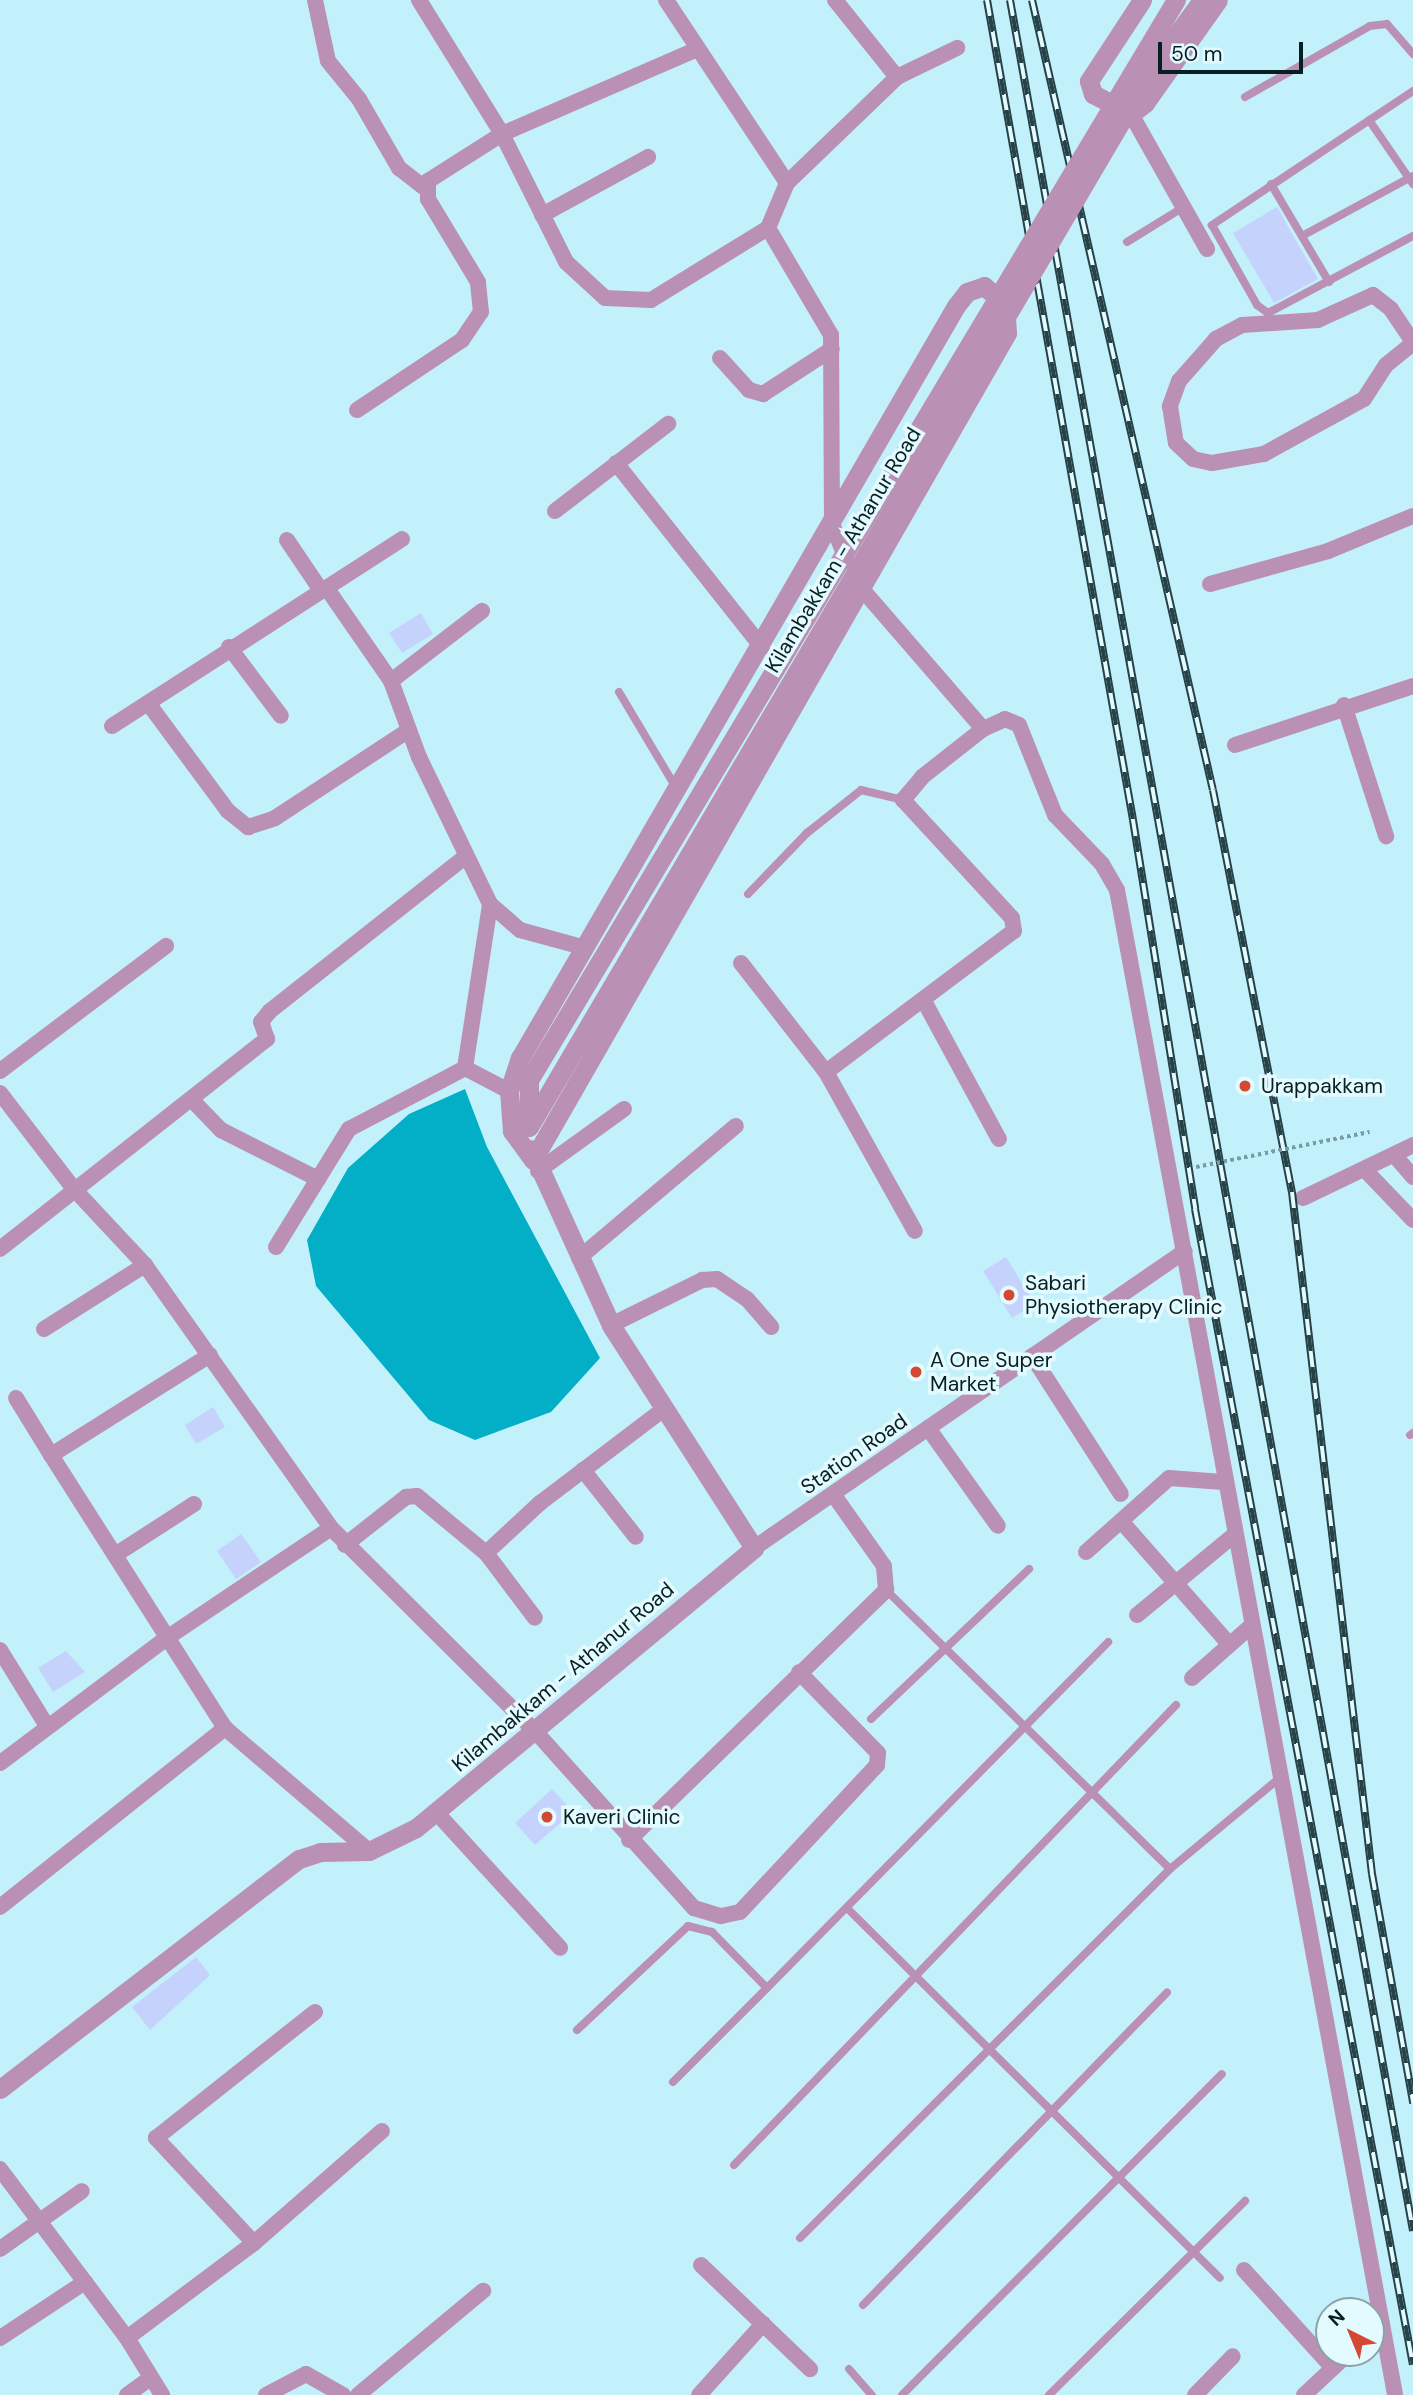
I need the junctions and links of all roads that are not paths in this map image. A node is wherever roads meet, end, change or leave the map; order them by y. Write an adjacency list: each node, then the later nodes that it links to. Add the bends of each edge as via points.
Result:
1 (315, 0): 22 (street, via 328,61 359,99 399,168)
2 (419, 0): 17 (street)
3 (666, 0): 10 (street)
4 (835, 0): 12 (street)
5 (1142, 0): 15 (street, via 1089,81 1093,94)
6 (1176, 0): 76 (street, Kilambakkam - Athanur Road, bridge, via 529,1080)
7 (1202, 0): 76 (street, Kilambakkam - Athanur Road, bridge, via 1155,64)
8 (1218, 0): 15 (street, via 1145,103)
9 (957, 48): 12 (street)
10 (695, 50): 17 (street); 20 (street)
11 (1413, 54): 14 (lane, via 1387,24 1370,26)
12 (897, 77): 20 (street)
13 (1413, 91): 16 (lane)
14 (1245, 97)
15 (1131, 114): 23 (street)
16 (1369, 120): 19 (lane); 21 (lane)
17 (502, 134): 22 (street, via 439,172); 24 (street)
18 (648, 158): 24 (street)
19 (1412, 179): 26 (lane)
20 (788, 183): 25 (street)
21 (1271, 184): 26 (lane); 30 (lane, via 1214,221 1212,229 1225,251 1268,313)
22 (425, 188): 34 (street, via 478,282 481,312 462,340)
23 (1182, 208): 28 (lane); 29 (street)
24 (542, 215): 25 (street, via 566,262 587,286 626,303 651,300 675,288)
25 (768, 229): 32 (street, via 831,335)
26 (1302, 236): 30 (lane)
27 (1413, 236): 30 (lane)
28 (1128, 242)
29 (1207, 249)
30 (1329, 282)
31 (1413, 343): 31 (street, via 1391,309 1373,295 1318,320 1242,325 1216,339 1179,381 1170,406 1176,443 1193,459 1212,463 1264,454 1364,399 1386,365)
32 (832, 349): 33 (street, via 763,394 749,390); 39 (street)
33 (720, 358)
34 (357, 410)
35 (668, 424): 36 (street)
36 (616, 463): 37 (street); 47 (street)
37 (555, 511)
38 (1413, 516): 42 (street, via 1328,551)
39 (832, 524): 43 (street); 43 (street, via 956,306 967,292 984,286 997,293 1009,319 1007,333); 47 (street)
40 (402, 539): 44 (street)
41 (287, 540): 44 (street)
42 (1210, 584)
43 (858, 589): 55 (street); 80 (street)
44 (324, 590): 46 (street); 48 (street)
45 (482, 611): 48 (street)
46 (229, 647): 51 (street); 53 (street)
47 (762, 647): 58 (street)
48 (391, 681): 56 (street)
49 (1413, 685): 52 (street)
50 (619, 692): 58 (lane)
51 (148, 704): 54 (street); 56 (street, via 228,811 248,827 275,818)
52 (1344, 705): 57 (street); 60 (street)
53 (281, 716)
54 (111, 726)
55 (983, 729): 59 (street, via 922,777); 90 (street, via 1005,719 1019,725 1055,815 1102,864 1117,890)
56 (409, 730): 61 (street)
57 (1236, 745)
58 (677, 789): 65 (street)
59 (903, 800): 62 (lane, via 861,790 807,833); 67 (street, via 1015,926 1010,937)
60 (1386, 836)
61 (465, 857): 63 (street); 73 (street, via 270,1011 261,1022 267,1039)
62 (748, 894)
63 (490, 904): 65 (street, via 520,930); 68 (street)
64 (166, 946): 69 (street)
65 (582, 947): 71 (street, via 520,1058)
66 (741, 963): 70 (street)
67 (924, 1000): 70 (street); 77 (street)
68 (466, 1068): 71 (street); 83 (street, via 349,1129)
69 (0, 1071)
70 (826, 1072): 87 (street)
71 (509, 1091): 80 (street, via 512,1131)
72 (0, 1093): 84 (street)
73 (192, 1100): 83 (street, via 221,1129); 84 (street)
74 (624, 1108): 80 (street)
75 (736, 1126): 91 (street)
76 (528, 1127): 80 (street, Kilambakkam - Athanur Road)
77 (999, 1139)
78 (1413, 1145): 79 (street)
79 (1395, 1156): 81 (street); 82 (street)
80 (535, 1165): 91 (street, Kilambakkam - Athanur Road)
81 (1366, 1171): 85 (street); 86 (street)
82 (1413, 1177)
83 (318, 1179): 88 (street)
84 (74, 1189): 89 (street); 92 (street)
85 (1303, 1198)
86 (1413, 1220)
87 (915, 1231)
88 (276, 1247)
89 (0, 1249)
90 (1185, 1251): 97 (street, Station Road); 103 (street)
91 (579, 1258): 93 (street, Kilambakkam - Athanur Road)
92 (145, 1265): 95 (street); 96 (street)
93 (611, 1325): 94 (street, via 702,1280 717,1279 729,1283); 99 (street, Kilambakkam - Athanur Road)
94 (771, 1327)
95 (44, 1329)
96 (210, 1355): 101 (street); 109 (street)
97 (1032, 1356): 100 (street, Station Road); 105 (street)
98 (16, 1398): 101 (street)
99 (661, 1411): 102 (street); 113 (street, Kilambakkam - Athanur Road)
100 (928, 1428): 104 (street, Station Road); 108 (street)
101 (51, 1455): 116 (street)
102 (583, 1470): 111 (street); 115 (street)
103 (1223, 1482): 107 (street, via 1169,1478); 110 (street)
104 (833, 1494): 113 (street, Station Road); 119 (street, via 884,1566)
105 (1121, 1494)
106 (194, 1504): 116 (street)
107 (1121, 1521): 114 (street); 118 (street)
108 (998, 1526)
109 (331, 1528): 112 (street); 123 (street)
110 (1233, 1536): 118 (street); 122 (street)
111 (636, 1537)
112 (345, 1545): 115 (street, via 406,1497 417,1496); 135 (street)
113 (754, 1548): 135 (street, Kilambakkam - Athanur Road)
114 (1086, 1552)
115 (486, 1553): 121 (street)
116 (116, 1555): 123 (street)
117 (1030, 1569): 126 (lane)
118 (1177, 1582): 120 (street); 125 (street)
119 (886, 1590): 126 (lane); 128 (street)
120 (1137, 1615)
121 (535, 1618)
122 (1251, 1626): 125 (street); 137 (street)
123 (168, 1637): 132 (street); 134 (street)
124 (1108, 1642): 133 (lane)
125 (1230, 1644): 129 (street)
126 (948, 1647): 131 (lane); 133 (lane)
127 (0, 1650): 132 (street)
128 (799, 1672): 140 (street); 140 (street, via 878,1753 877,1765 764,1890 740,1912 720,1916 694,1908)
129 (1192, 1678)
130 (1176, 1705): 138 (lane)
131 (871, 1719)
132 (47, 1726): 136 (street)
133 (1028, 1726): 138 (lane); 144 (lane)
134 (225, 1728): 141 (street); 143 (street)
135 (535, 1731): 139 (street, Kilambakkam - Athanur Road); 140 (street)
136 (0, 1763)
137 (1281, 1777): 142 (lane); 172 (street)
138 (1093, 1794): 142 (lane); 146 (lane)
139 (436, 1812): 141 (street, Kilambakkam - Athanur Road, via 391,1843); 145 (street)
140 (629, 1840)
141 (369, 1851): 154 (street, Kilambakkam - Athanur Road, via 320,1852 299,1859)
142 (1170, 1869): 151 (lane)
143 (0, 1907)
144 (847, 1908): 146 (lane); 147 (lane)
145 (560, 1948)
146 (916, 1976): 151 (lane); 157 (lane)
147 (767, 1988): 150 (lane, via 712,1932 688,1927); 153 (lane)
148 (1167, 1992): 155 (lane)
149 (315, 2012): 164 (street, via 156,2138)
150 (577, 2030)
151 (989, 2049): 155 (lane); 163 (lane)
152 (1222, 2074): 159 (lane)
153 (673, 2082)
154 (0, 2089)
155 (1051, 2111): 159 (lane); 173 (lane)
156 (382, 2131): 164 (street)
157 (734, 2165)
158 (0, 2169): 162 (street)
159 (1119, 2177): 166 (lane); 192 (lane)
160 (82, 2191): 162 (street)
161 (1245, 2201): 166 (lane)
162 (39, 2222): 165 (street); 170 (street)
163 (800, 2238)
164 (254, 2243): 177 (street)
165 (0, 2249)
166 (1192, 2253): 169 (lane); 193 (lane)
167 (701, 2264): 174 (street)
168 (1244, 2270): 178 (street)
169 (1220, 2278)
170 (85, 2282): 176 (street); 177 (street)
171 (484, 2291): 189 (street)
172 (1380, 2297)
173 (863, 2305)
174 (763, 2324): 181 (street); 190 (street)
175 (1385, 2326): 195 (street)
176 (0, 2338)
177 (127, 2338): 183 (street)
178 (1315, 2348)
179 (1233, 2356): 184 (street)
180 (1330, 2367): 194 (street)
181 (810, 2369)
182 (849, 2370): 191 (lane)
183 (149, 2379): 185 (street); 186 (street)
184 (1199, 2393)
185 (127, 2395)
186 (162, 2395)
187 (266, 2395): 188 (street, via 306,2374)
188 (343, 2395)
189 (358, 2395)
190 (699, 2395)
191 (872, 2395)
192 (902, 2395)
193 (1049, 2395)
194 (1304, 2395)
195 (1395, 2395)

